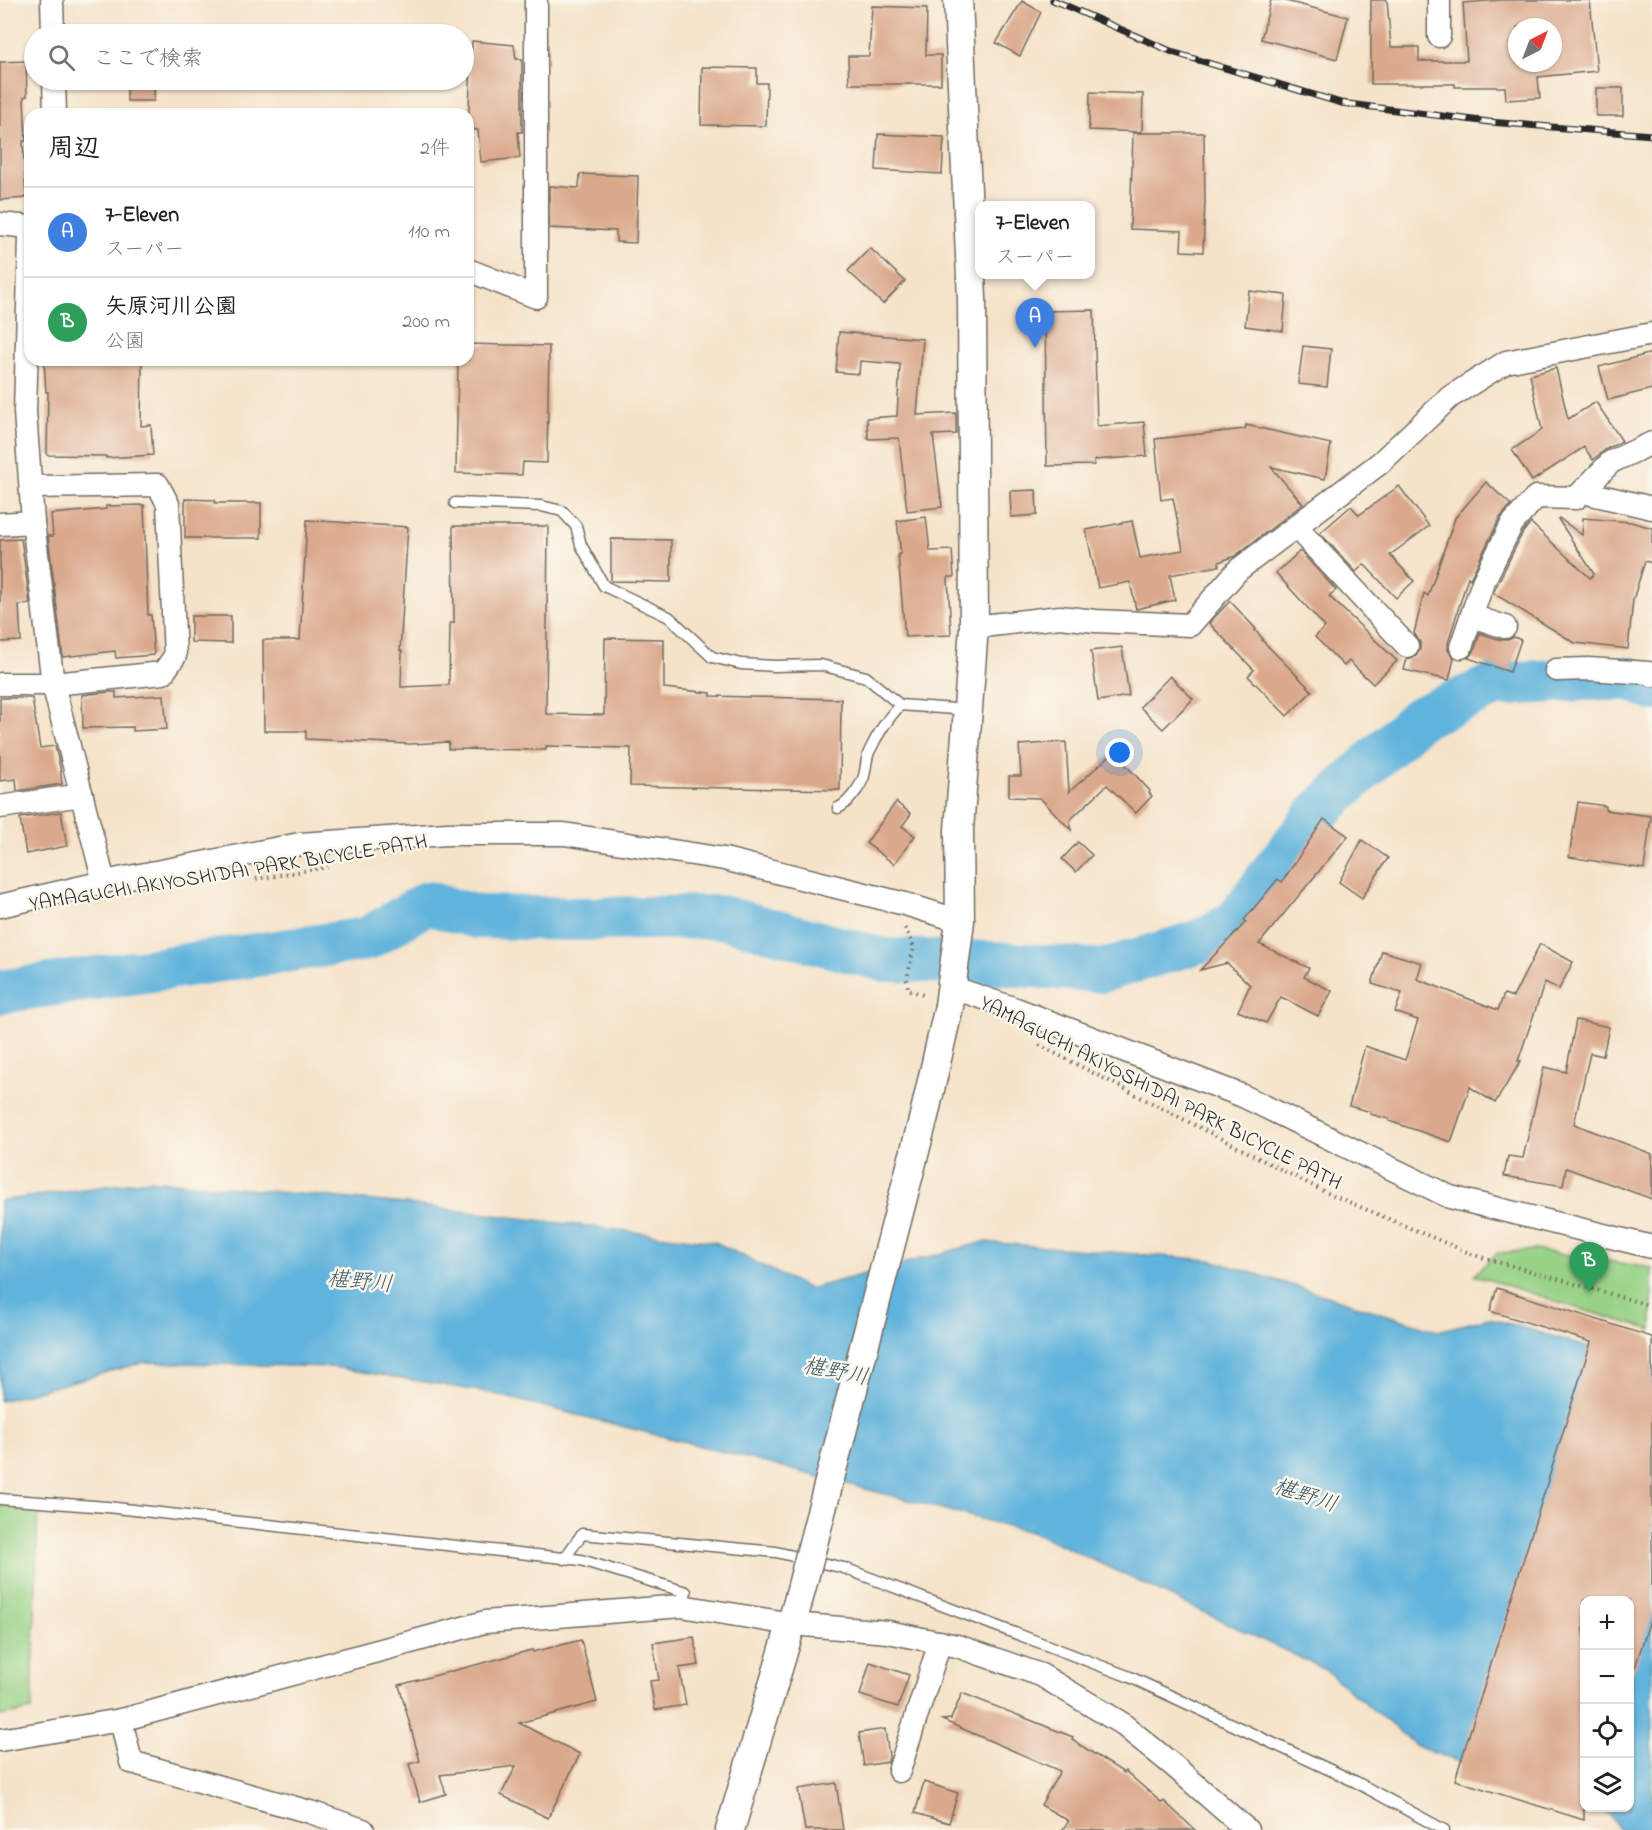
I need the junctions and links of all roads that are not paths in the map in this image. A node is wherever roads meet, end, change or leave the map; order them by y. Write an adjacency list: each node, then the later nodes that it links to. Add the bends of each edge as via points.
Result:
1 (52, 0): 5 (street)
2 (536, 0): 11 (street, via 536,297)
3 (958, 0): 23 (street, via 972,298)
4 (1439, 0): 6 (street)
5 (53, 24)
6 (1439, 36)
7 (54, 90): 8 (street)
8 (55, 108)
9 (0, 224): 10 (street)
10 (24, 226)
11 (474, 272)
12 (1652, 334): 21 (street, via 1506,362 1450,397 1380,463)
13 (27, 366): 15 (street, via 25,412)
14 (1652, 443): 16 (street, via 1611,462)
15 (31, 487): 19 (street); 30 (street, via 158,485 168,504 175,656 163,673)
16 (1583, 492): 18 (street); 22 (street, via 1576,498 1536,497 1518,517 1483,582)
17 (454, 503): 31 (lane, via 541,506 562,511 576,526 581,545 604,586 669,617 712,657 741,664 821,665 866,677)
18 (1652, 508)
19 (33, 522): 20 (street); 30 (street)
20 (0, 524)
21 (1296, 526): 23 (street, via 1238,570 1190,625 1060,617); 25 (street)
22 (1472, 616): 24 (street); 26 (street)
23 (974, 627): 32 (street)
24 (1505, 627)
25 (1407, 646)
26 (1461, 647)
27 (1556, 670): 28 (street)
28 (1652, 675)
29 (0, 684): 30 (street)
30 (53, 684): 33 (street)
31 (900, 705): 32 (lane); 35 (lane, via 888,717 868,755 863,778 852,796)
32 (968, 710): 38 (street, via 959,830)
33 (82, 795): 34 (street); 36 (street)
34 (0, 807)
35 (838, 808)
36 (104, 882): 37 (street); 38 (street, via 300,844 447,834 564,834 724,859)
37 (0, 906)
38 (960, 921): 39 (street)
39 (950, 997): 40 (street, via 1016,1008 1243,1096 1450,1197); 44 (street, bridge, via 922,1128)
40 (1652, 1247)
41 (0, 1499): 42 (lane, via 106,1507)
42 (564, 1558): 43 (lane, via 686,1592); 52 (lane, via 582,1534 776,1552 844,1568 1130,1677 1356,1782)
43 (681, 1606): 44 (street); 46 (street, via 485,1622)
44 (794, 1614): 45 (street); 50 (street)
45 (940, 1642): 48 (street); 51 (street, via 1041,1675 1121,1723)
46 (121, 1720): 47 (street); 49 (street, via 131,1762)
47 (0, 1740)
48 (899, 1771)
49 (363, 1830)
50 (730, 1830)
51 (1247, 1830)
52 (1444, 1830)

